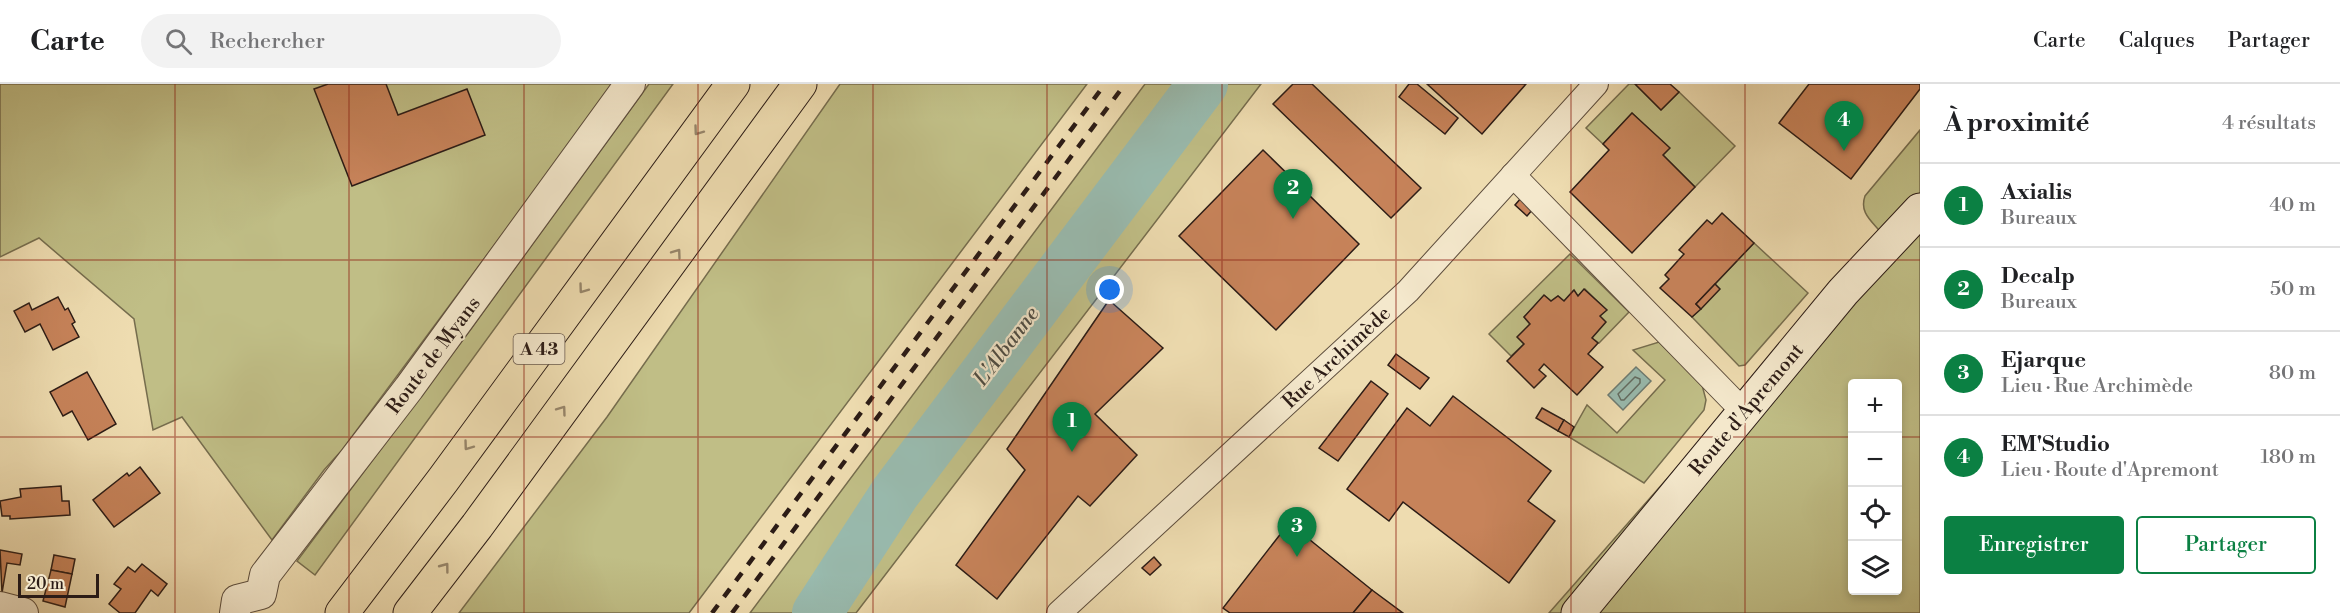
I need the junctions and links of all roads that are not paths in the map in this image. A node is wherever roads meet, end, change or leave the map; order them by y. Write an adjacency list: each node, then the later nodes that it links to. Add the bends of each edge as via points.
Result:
1 (630, 84): 10 (street, Route de Myans, via 416,378 265,575 261,594 237,600)
2 (732, 84): 11 (highway, A 43, one-way to 11)
3 (800, 84): 12 (highway, A 43, one-way to 3)
4 (1596, 84): 5 (street, Rue Archimède)
5 (1513, 175): 7 (street); 13 (street, Rue Archimède, via 1408,291)
6 (1920, 210): 7 (main road, Route d'Apremont, via 1843,292)
7 (1744, 412): 14 (main road, Route d'Apremont)
8 (0, 607): 9 (street)
9 (23, 613)
10 (235, 613)
11 (342, 613)
12 (410, 613)
13 (1059, 613)
14 (1578, 613)

